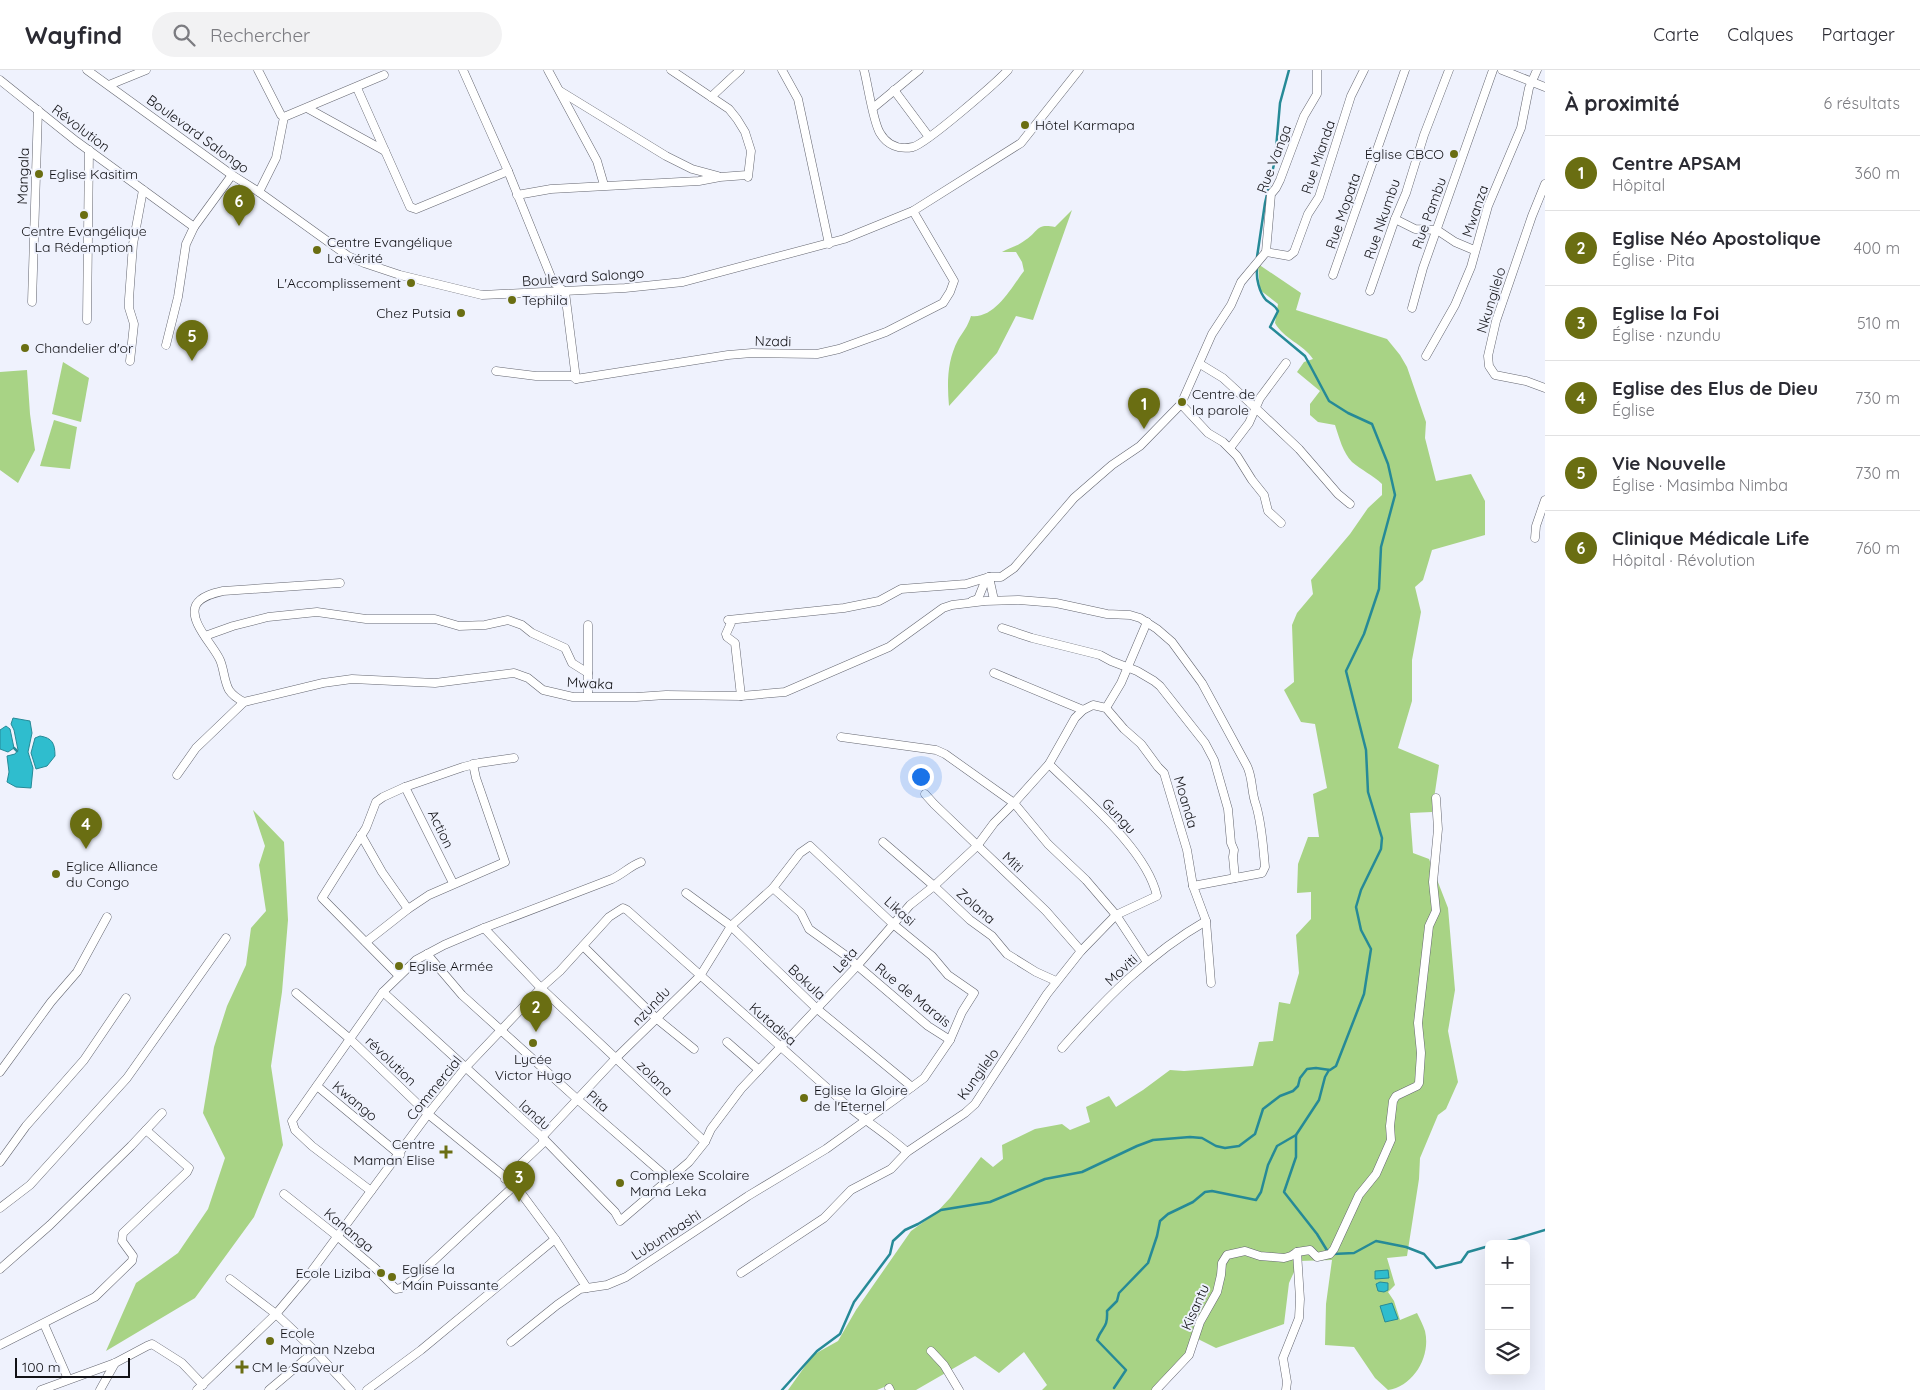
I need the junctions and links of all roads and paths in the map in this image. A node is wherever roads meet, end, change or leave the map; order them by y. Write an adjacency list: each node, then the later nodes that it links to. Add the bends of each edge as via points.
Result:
1 (87, 70): 23 (street, Boulevard Salongo)
2 (146, 70): 23 (street)
3 (258, 70): 32 (street)
4 (463, 70): 36 (street)
5 (548, 70): 27 (street)
6 (671, 70): 28 (street)
7 (740, 70): 28 (street)
8 (782, 70): 48 (street, via 798,99)
9 (864, 70): 30 (street)
10 (919, 70): 26 (street)
11 (1008, 70): 33 (street)
12 (1079, 70): 44 (street, Boulevard Salongo, via 1021,143)
13 (1317, 70): 50 (street, Rue Vanga, via 1317,94 1304,116 1271,194)
14 (1364, 70): 50 (street, Rue Mianda, via 1318,197 1294,252 1289,256)
15 (1405, 70): 51 (street, Rue Mopata)
16 (1449, 70): 45 (street, Rue Nkumbu)
17 (1493, 70): 47 (street, Rue Pambu)
18 (1502, 70): 22 (street)
19 (1537, 70): 22 (street, Mwanza)
20 (384, 75): 25 (street)
21 (0, 80): 31 (street, Révolution)
22 (1532, 82): 24 (street); 49 (street, Mwanza, via 1521,128 1488,206)
23 (109, 85): 37 (street, Boulevard Salongo)
24 (1545, 87)
25 (356, 88): 29 (street); 35 (street)
26 (894, 90): 30 (street); 33 (street)
27 (560, 91): 38 (street, via 666,156 692,169); 40 (street, via 597,161)
28 (711, 98): 38 (street, via 729,108 745,132 751,151 748,176)
29 (307, 108): 32 (street); 35 (street)
30 (873, 108): 33 (street, via 879,132 888,143 904,148)
31 (38, 110): 34 (street, Révolution); 54 (street, Mangala)
32 (284, 117): 42 (street, via 279,151)
33 (929, 137)
34 (89, 150): 41 (street, Révolution); 56 (street)
35 (385, 151): 36 (street, via 412,209)
36 (508, 171): 43 (street)
37 (232, 175): 42 (street, Boulevard Salongo); 46 (street)
38 (720, 177): 40 (street, via 699,182)
39 (1545, 184): 64 (street, Nkungilelo, via 1496,321 1488,356 1489,366 1496,375)
40 (604, 185): 43 (street)
41 (144, 190): 46 (street, Révolution); 59 (street, via 133,244 129,308 134,324)
42 (259, 192): 53 (street, Boulevard Salongo, via 334,247 364,263 482,295)
43 (517, 195): 53 (street, via 553,282)
44 (913, 211): 48 (street, Boulevard Salongo); 63 (street, Nzadi, via 954,281 943,303 886,332 817,354 739,354)
45 (1395, 220): 47 (street, via 1415,229); 52 (street, Rue Nkumbu)
46 (194, 227): 57 (street, via 186,244)
47 (1437, 230): 49 (street); 55 (street, Rue Pambu)
48 (829, 244): 53 (street, Boulevard Salongo, via 682,282)
49 (1474, 250): 58 (street, Mwanza, via 1471,267 1455,305)
50 (1266, 252): 61 (street, via 1241,282 1212,334)
51 (1333, 275)
52 (1370, 291)
53 (565, 292): 63 (street)
54 (32, 302)
55 (1412, 308)
56 (87, 320)
57 (166, 345)
58 (1426, 356)
59 (130, 361)
60 (1286, 363): 66 (street, via 1260,398)
61 (1200, 364): 65 (street); 66 (street, via 1223,378)
62 (496, 371): 63 (street, via 572,376)
63 (576, 379)
64 (1545, 388)
65 (1181, 404): 67 (street, via 1208,433); 72 (street, via 1140,446 1074,498 1014,568 1002,578)
66 (1256, 409): 67 (street); 69 (street)
67 (1230, 448): 70 (street, via 1264,495 1268,511)
68 (1545, 500): 71 (street)
69 (1350, 504)
70 (1281, 523)
71 (1535, 538)
72 (989, 577): 74 (street); 75 (street, via 978,599); 84 (street, via 966,584 900,589 879,601 844,608 728,620 731,624 726,634 735,643)
73 (340, 583): 79 (street, via 211,594 200,599 195,607 195,619)
74 (994, 600): 75 (street); 76 (street, via 1056,603 1107,614 1130,615)
75 (960, 605): 84 (street, Mwaka, via 942,608 888,647 812,682 785,692)
76 (1147, 622): 80 (street); 102 (street, via 1165,634 1202,684 1251,774 1265,867 1262,873)
77 (588, 625): 82 (street)
78 (1002, 628): 80 (street, via 1100,655)
79 (205, 636): 82 (street, via 268,617 317,612 347,618 435,619 459,626 508,620 565,648 572,663); 85 (street, via 220,660 229,690)
80 (1126, 668): 86 (street); 102 (street, via 1154,681 1205,743 1214,760 1225,795)
81 (994, 672): 87 (street)
82 (588, 673): 83 (street)
83 (588, 696): 84 (street, Mwaka); 85 (street, Mwaka, via 573,697 543,690 528,678 514,673 435,683 352,679)
84 (742, 696)
85 (244, 702): 92 (street, via 196,748)
86 (1106, 708): 87 (street, via 1093,705); 105 (street, Moanda, via 1164,773 1187,850)
87 (1083, 710): 91 (street, Leta, via 1075,718)
88 (841, 738): 96 (street, via 936,750)
89 (514, 758): 90 (street)
90 (473, 764): 93 (street); 103 (street, via 505,862)
91 (1049, 764): 96 (street, Leta); 108 (street, Gungu, via 1133,850)
92 (177, 775)
93 (406, 787): 97 (street, via 376,802); 103 (street, Action)
94 (925, 794): 100 (street, Miti)
95 (1436, 798): 167 (street, via 1438,829 1433,882 1436,911 1429,926 1418,1023 1419,1083 1392,1101 1391,1140 1374,1178 1359,1195 1334,1249 1330,1254 1317,1257 1310,1250)
96 (1014, 803): 100 (street, Leta, via 994,822); 111 (street)
97 (361, 835): 109 (street); 118 (street, via 322,898)
98 (883, 842): 104 (street, Zolana)
99 (810, 846): 106 (street, nzundu, via 800,853); 114 (street, Likasi)
100 (977, 846): 104 (street, Leta); 120 (street, Miti, via 1046,911)
101 (641, 862): 116 (street, via 612,879)
102 (1235, 878): 105 (street)
103 (453, 883): 109 (street)
104 (934, 886): 114 (street, Leta); 126 (street, Zolana, via 992,936 1007,954)
105 (1193, 886): 113 (street, Moanda)
106 (773, 888): 115 (street, nzundu); 123 (street, Rue de Marais, via 801,913 809,929)
107 (686, 893): 115 (street, Bokula)
108 (1157, 896): 111 (street, Kungilelo)
109 (408, 909): 118 (street)
110 (627, 910): 119 (street, Commercial, via 620,909 609,917); 125 (street, Kutadisa)
111 (1116, 915): 120 (street, Kungilelo); 122 (street)
112 (107, 916): 145 (street, via 77,972)
113 (1206, 921): 122 (street, Moviti); 127 (street, Moanda)
114 (893, 924): 123 (street, Leta); 131 (street, Likasi, via 932,956 948,975)
115 (730, 926): 125 (street, nzundu); 133 (street, Bokula)
116 (484, 928): 121 (street); 128 (street, zolana)
117 (226, 938): 163 (street, via 127,1078 30,1185)
118 (366, 942): 124 (street)
119 (583, 946): 128 (street, Commercial); 134 (street)
120 (1081, 951): 126 (street, Kungilelo)
121 (427, 954): 124 (street); 135 (street, Pita, via 451,984)
122 (1147, 962): 140 (street, Moviti, via 1094,1012)
123 (857, 966): 133 (street, Leta); 137 (street, Rue de Marais, via 928,1026)
124 (399, 976): 129 (street)
125 (700, 976): 134 (street, nzundu); 139 (street, Kutadisa)
126 (1056, 981): 155 (street, Kungilelo, via 975,1104)
127 (1211, 983)
128 (542, 988): 135 (street, Commercial); 142 (street, zolana)
129 (383, 992): 136 (street); 143 (street, landu)
130 (296, 993): 136 (street, révolution)
131 (974, 993): 137 (street, Lubumbashi)
132 (126, 998): 157 (street, via 84,1060 26,1126)
133 (816, 1008): 139 (street, Leta); 147 (street, Bokula)
134 (657, 1019): 141 (street); 142 (street, nzundu)
135 (501, 1031): 143 (street, Commercial); 148 (street, Pita)
136 (350, 1039): 146 (street); 150 (street, révolution)
137 (950, 1040): 147 (street, Lubumbashi, via 924,1078)
138 (727, 1042): 144 (street)
139 (780, 1047): 144 (street, Leta); 151 (street, Kutadisa)
140 (1062, 1048)
141 (694, 1050)
142 (616, 1058): 148 (street, nzundu); 154 (street, zolana)
143 (465, 1068): 150 (street, Commercial); 153 (street, landu)
144 (759, 1070): 154 (street, Leta, via 722,1113)
145 (0, 1072)
146 (317, 1086): 156 (street, Kwango); 161 (street, via 292,1125 312,1146)
147 (912, 1087): 151 (street, Lubumbashi)
148 (577, 1099): 153 (street, nzundu); 159 (street, Pita)
149 (162, 1113): 152 (street)
150 (428, 1114): 156 (street, Commercial); 158 (street, révolution)
151 (865, 1121): 155 (street, Kutadisa, via 878,1127); 171 (street, Lubumbashi, via 626,1277 607,1286)
152 (146, 1130): 168 (street, via 50,1225); 173 (street, via 189,1168 187,1172 123,1233 122,1241 133,1258 95,1297)
153 (542, 1137): 158 (street, nzundu, via 544,1142); 164 (street, landu)
154 (705, 1142): 159 (street, Leta, via 690,1162)
155 (907, 1152): 169 (street, Kungilelo, via 891,1169 851,1190 824,1218)
156 (400, 1155): 161 (street, Commercial)
157 (0, 1162)
158 (505, 1179): 160 (street, révolution)
159 (670, 1180): 164 (street, Leta)
160 (516, 1185): 165 (street, Kananga, via 414,1280 401,1288 396,1289); 166 (street)
161 (371, 1191): 165 (street, Commercial)
162 (284, 1194): 165 (street, Kananga)
163 (0, 1208)
164 (620, 1221)
165 (337, 1236): 172 (street, Commercial)
166 (555, 1239): 171 (street); 185 (street)
167 (1297, 1252): 187 (street, Kisantu, via 1284,1258 1260,1256 1245,1250 1228,1255 1222,1263 1217,1292 1200,1322 1189,1355); 188 (street, via 1299,1318 1284,1358)
168 (0, 1269)
169 (741, 1272)
170 (230, 1279): 172 (street)
171 (587, 1288): 174 (street, Lubumbashi, via 557,1304)
172 (276, 1314): 176 (street); 180 (street, Commercial)
173 (44, 1324): 175 (street); 179 (street)
174 (511, 1342)
175 (0, 1345)
176 (315, 1351): 183 (street); 184 (street)
177 (931, 1351): 186 (street)
178 (115, 1363): 179 (street); 180 (street, via 152,1344 182,1363); 182 (street)
179 (68, 1379): 181 (street)
180 (200, 1388)
181 (40, 1390)
182 (100, 1390)
183 (269, 1390)
184 (351, 1390)
185 (367, 1390)
186 (959, 1390)
187 (1156, 1390)
188 (1286, 1390)

